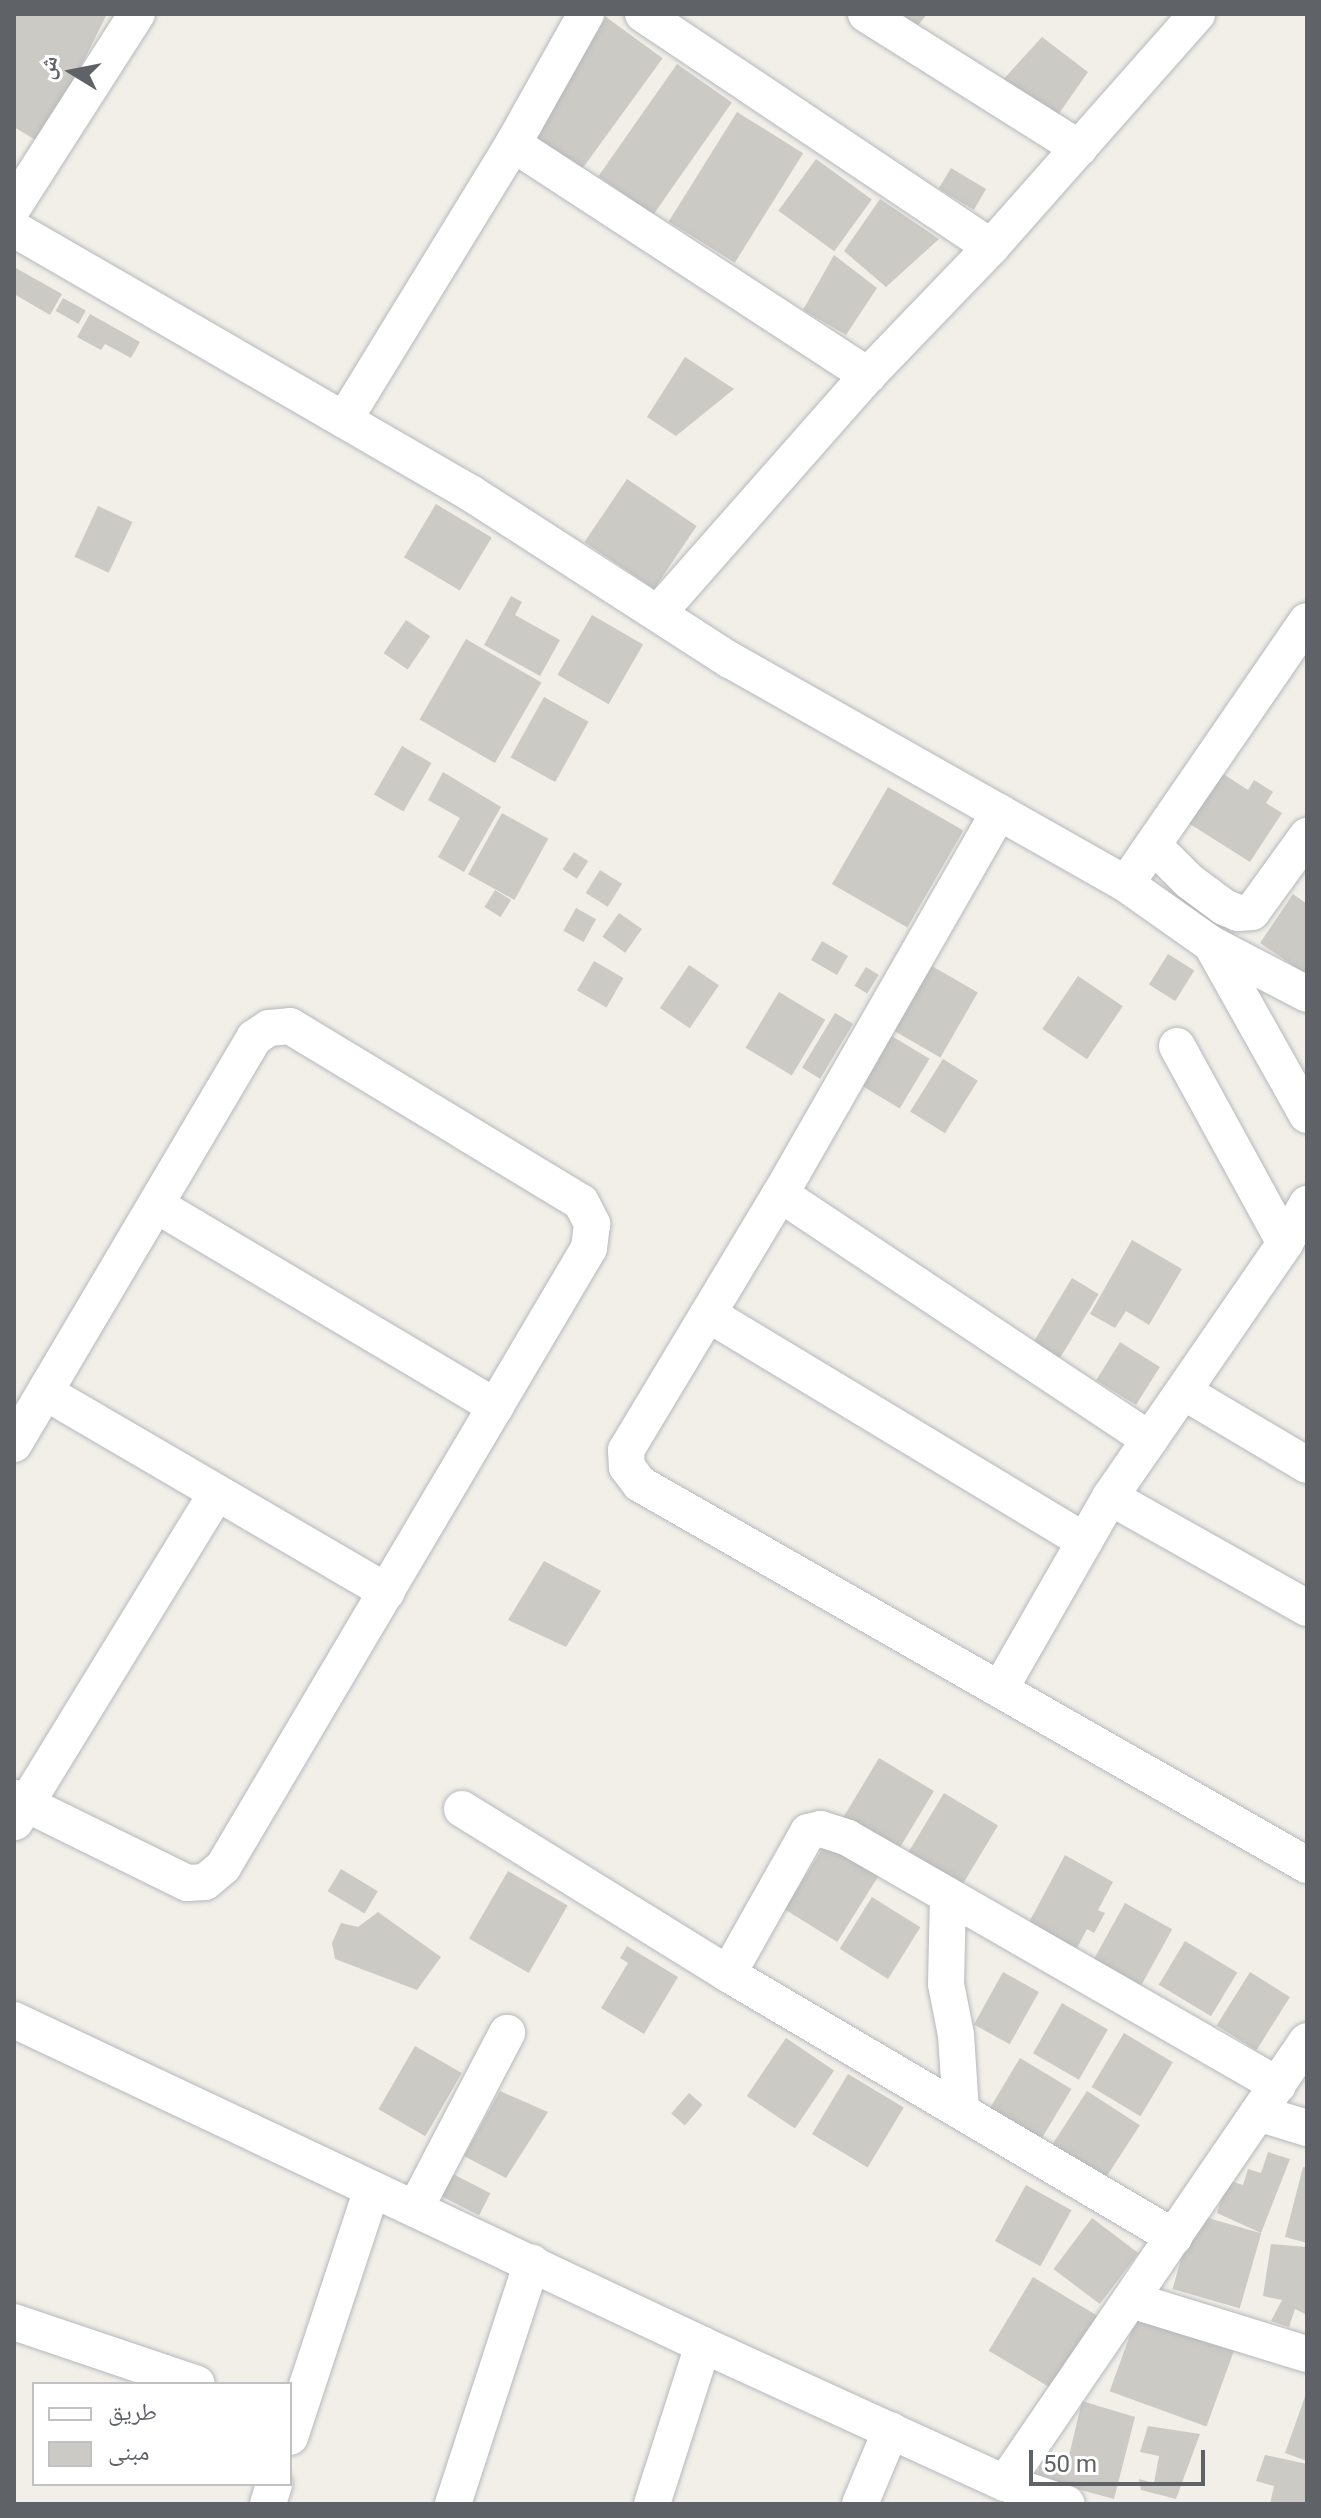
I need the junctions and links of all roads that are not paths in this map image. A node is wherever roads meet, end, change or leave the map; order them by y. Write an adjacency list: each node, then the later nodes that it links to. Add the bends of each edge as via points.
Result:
1 (137, 14): 8 (street)
2 (586, 14): 6 (street)
3 (643, 14): 10 (street)
4 (866, 14): 7 (street)
5 (1191, 16): 7 (street)
6 (513, 144): 11 (street); 12 (street)
7 (1079, 148): 10 (street)
8 (14, 206)
9 (14, 229): 12 (street)
10 (991, 247): 11 (street)
11 (868, 375): 13 (street)
12 (344, 420): 13 (street)
13 (659, 612): 15 (street, via 730,660)
14 (1307, 621): 17 (street)
15 (999, 812): 18 (street); 23 (street)
16 (1307, 836): 17 (street, via 1252,912 1238,913 1189,881)
17 (1153, 845): 18 (street)
18 (1126, 884): 19 (street)
19 (1211, 944): 20 (street); 22 (street)
20 (1307, 994)
21 (1177, 1046): 26 (street)
22 (1307, 1115)
23 (780, 1194): 27 (street); 31 (street)
24 (1307, 1204): 26 (street)
25 (156, 1205): 28 (street); 30 (street); 30 (street, via 254,1038 269,1028 290,1026 581,1202 592,1224 589,1248)
26 (1285, 1243): 29 (street)
27 (708, 1314): 36 (street); 39 (street, via 626,1450 627,1467 640,1484)
28 (45, 1392): 32 (street); 34 (street)
29 (1184, 1392): 31 (street); 33 (street)
30 (496, 1407): 37 (street)
31 (1150, 1440): 35 (street)
32 (14, 1444)
33 (1307, 1465)
34 (216, 1494): 37 (street); 40 (street)
35 (1110, 1497): 36 (street); 38 (street)
36 (1085, 1541): 39 (street)
37 (387, 1592): 40 (street, via 223,1867 205,1882 187,1883)
38 (1307, 1608)
39 (1000, 1689): 42 (street)
40 (18, 1808)
41 (462, 1809): 44 (street)
42 (1307, 1865)
43 (948, 1896): 44 (street, via 848,1838 821,1829 808,1832); 48 (street); 49 (street, via 946,1984)
44 (728, 1974): 49 (street)
45 (14, 2020): 51 (street)
46 (507, 2033): 52 (street)
47 (1307, 2041): 48 (street)
48 (1268, 2099): 50 (street); 53 (street)
49 (961, 2111): 53 (street)
50 (1307, 2128)
51 (372, 2189): 52 (street); 60 (street)
52 (415, 2209): 54 (street)
53 (1174, 2237): 55 (street)
54 (532, 2263): 57 (street); 63 (street)
55 (1131, 2300): 58 (street); 62 (street)
56 (14, 2322): 59 (street)
57 (703, 2345): 61 (street); 64 (street)
58 (1307, 2354)
59 (191, 2382)
60 (292, 2423)
61 (891, 2430): 62 (street); 65 (street)
62 (1005, 2483): 66 (street)
63 (453, 2504)
64 (652, 2504)
65 (860, 2504)
66 (1067, 2504)

